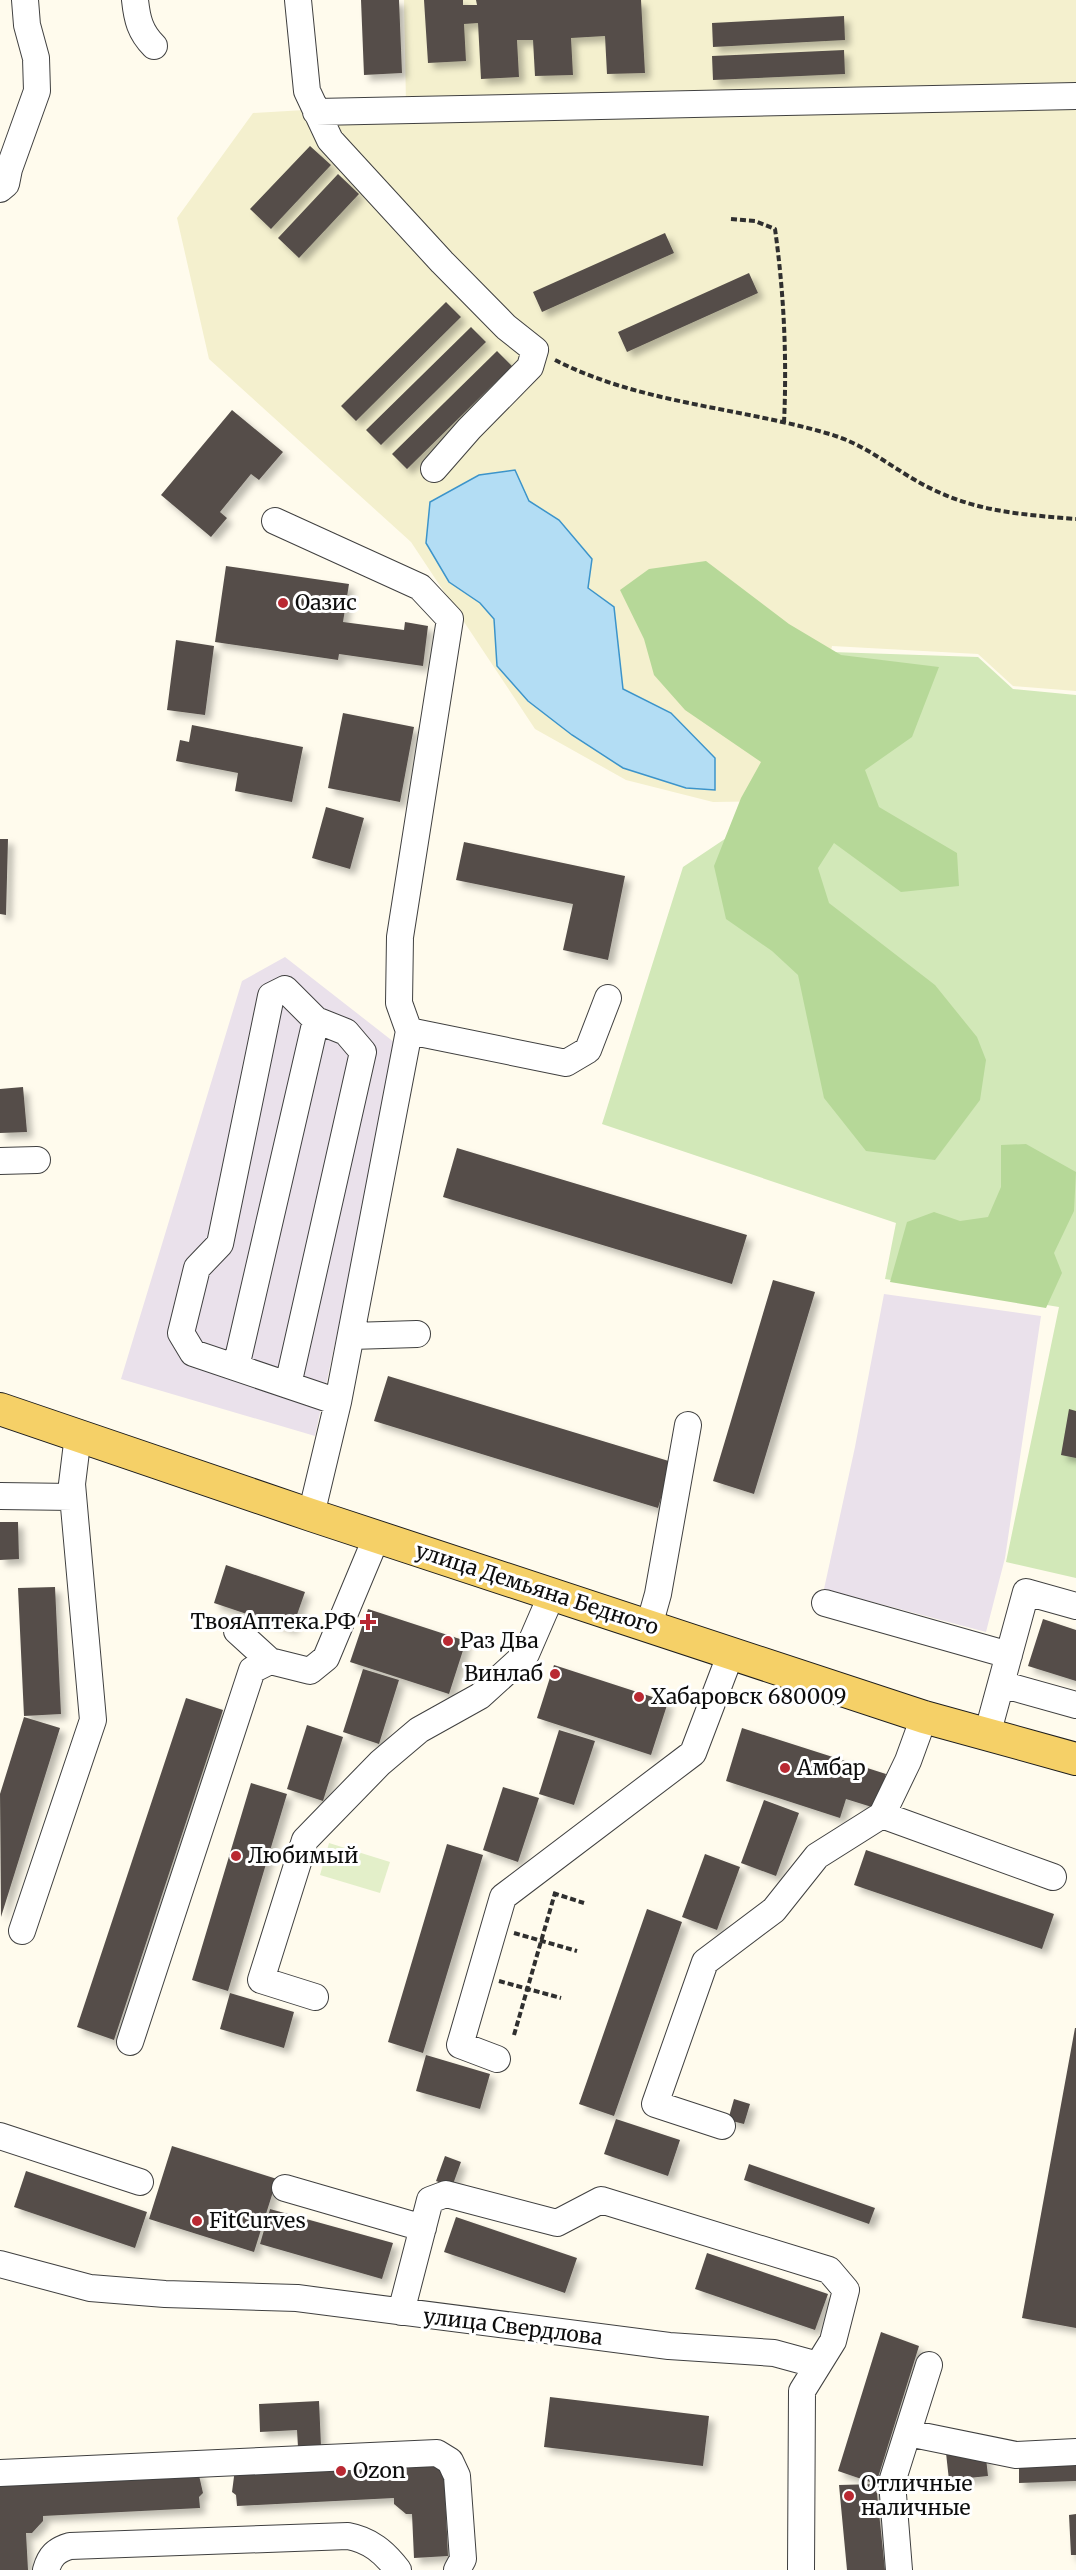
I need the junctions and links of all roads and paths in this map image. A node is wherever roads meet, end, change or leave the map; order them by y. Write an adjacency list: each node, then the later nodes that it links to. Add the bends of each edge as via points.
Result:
1 (25, 0): 7 (street, via 36,58 37,91 6,184)
2 (135, 0): 4 (street, via 144,37)
3 (298, 0): 6 (street, via 307,91)
4 (154, 46)
5 (1076, 96): 6 (street)
6 (316, 112): 9 (street, via 330,140 442,262 506,327)
7 (0, 189)
8 (730, 219): 10 (path, via 755,221 775,229 786,377)
9 (535, 350): 10 (path, via 591,376 701,407); 11 (street, via 530,367)
10 (784, 423): 12 (path, via 828,433 874,452 933,490 967,503 1009,513)
11 (434, 469)
12 (1076, 519)
13 (276, 521): 16 (street, via 420,587 450,619 400,937 399,1003)
14 (608, 998): 16 (street, via 588,1050 566,1064)
15 (316, 1020): 21 (street); 21 (street, via 285,989 271,996 220,1244 196,1268 181,1333 193,1353); 22 (street, via 346,1032 363,1052)
16 (409, 1031): 20 (street)
17 (36, 1160): 18 (street)
18 (0, 1161)
19 (417, 1334): 20 (street)
20 (351, 1336): 23 (street)
21 (236, 1367): 22 (street)
22 (288, 1385): 23 (street)
23 (338, 1402): 29 (street)
24 (0, 1409): 26 (main road, улица Демьяна Бедного)
25 (688, 1425): 34 (street)
26 (78, 1435): 28 (street); 29 (main road, улица Демьяна Бедного)
27 (0, 1496): 28 (street)
28 (73, 1497): 49 (street, via 93,1720)
29 (311, 1515): 30 (main road, улица Демьяна Бедного)
30 (377, 1536): 31 (main road, улица Демьяна Бедного); 38 (street, via 326,1658 310,1671)
31 (552, 1594): 34 (main road, улица Демьяна Бедного); 55 (street, via 526,1654 480,1696 420,1730 380,1763 305,1840 261,1980)
32 (825, 1603): 37 (street)
33 (1076, 1606): 37 (street, via 1026,1592)
34 (649, 1626): 36 (main road, улица Демьяна Бедного)
35 (237, 1631): 38 (street)
36 (731, 1653): 41 (main road, улица Демьяна Бедного); 59 (street, via 693,1753 503,1897 460,2045)
37 (1009, 1655): 39 (street)
38 (270, 1661): 58 (street, via 252,1670)
39 (1001, 1684): 40 (street); 42 (street)
40 (1076, 1705)
41 (924, 1718): 42 (main road, улица Демьяна Бедного); 44 (street)
42 (987, 1735): 43 (main road, улица Демьяна Бедного)
43 (1076, 1759)
44 (882, 1815): 45 (street); 60 (street, via 817,1856 774,1910 705,1962 655,2104)
45 (1053, 1876)
46 (547, 1891): 47 (path)
47 (555, 1893): 48 (path); 51 (path)
48 (584, 1903)
49 (22, 1931)
50 (507, 1931): 51 (path)
51 (541, 1941): 52 (path); 54 (path)
52 (576, 1951)
53 (493, 1979): 54 (path)
54 (527, 1988): 56 (path); 57 (path)
55 (315, 1997)
56 (561, 1998)
57 (514, 2035)
58 (130, 2043)
59 (497, 2059)
60 (722, 2126)
61 (0, 2136): 62 (street)
62 (140, 2182)
63 (285, 2188): 64 (street)
64 (423, 2228): 66 (street); 67 (street, via 430,2200 446,2194 557,2223 601,2200 830,2270 846,2290 833,2341)
65 (0, 2264): 66 (street, улица Свердлова, via 90,2288 297,2298)
66 (401, 2312): 67 (street, улица Свердлова, via 669,2346 774,2353)
67 (818, 2365): 75 (street, via 802,2391)
68 (929, 2365): 69 (street)
69 (908, 2433): 70 (street, via 1016,2455); 76 (street, via 892,2482)
70 (1076, 2452)
71 (0, 2473): 74 (street, via 437,2453 450,2461 457,2476 463,2559)
72 (46, 2570): 73 (street, via 58,2549 70,2546 348,2536 364,2539)
73 (398, 2570)
74 (458, 2570)
75 (801, 2570)
76 (899, 2570)

